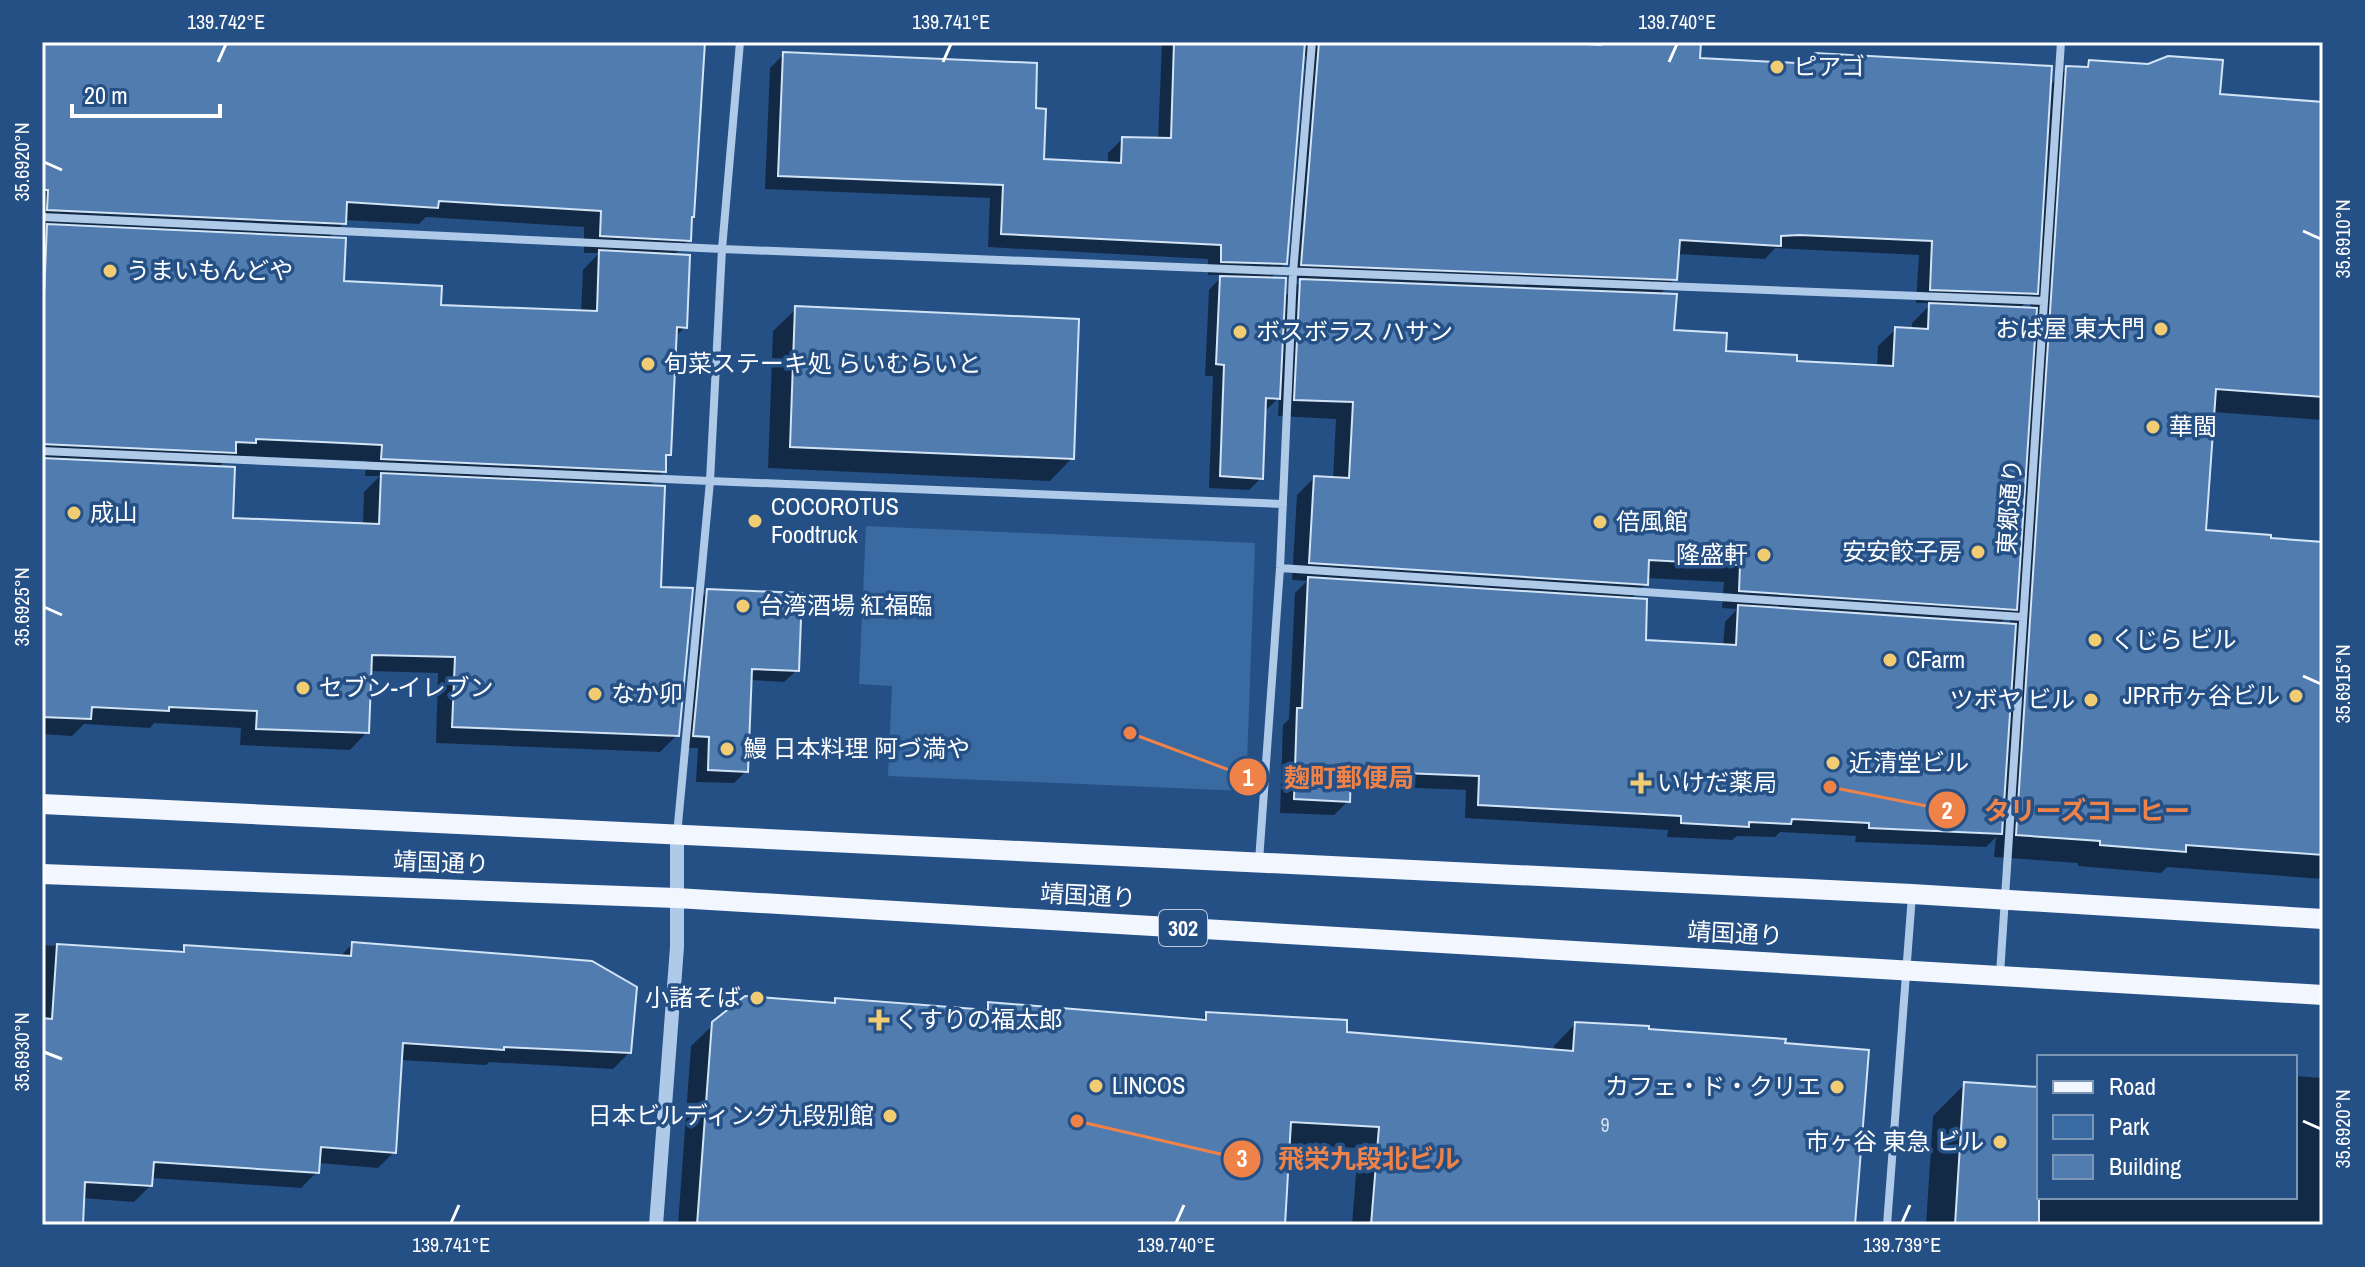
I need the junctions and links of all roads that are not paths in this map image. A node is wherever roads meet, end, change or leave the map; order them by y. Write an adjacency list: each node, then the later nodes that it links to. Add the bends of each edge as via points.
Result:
1 (740, 42): 5 (street)
2 (1312, 42): 6 (street)
3 (2061, 42): 7 (street, 東郷通り)
4 (42, 217): 5 (street)
5 (722, 249): 6 (street); 9 (street)
6 (1293, 273): 7 (street); 10 (street)
7 (2044, 301): 12 (street, 東郷通り)
8 (42, 451): 9 (street)
9 (710, 481): 10 (street); 14 (street)
10 (1283, 504): 11 (street)
11 (1280, 568): 12 (street); 15 (street)
12 (2023, 617): 19 (street, 東郷通り)
13 (42, 804): 14 (main road, 靖国通り)
14 (677, 835): 15 (main road, 靖国通り); 18 (street)
15 (1259, 861): 17 (main road, 靖国通り)
16 (42, 874): 18 (main road, 靖国通り / 302)
17 (1912, 894): 19 (main road, 靖国通り); 21 (street)
18 (676, 898): 21 (main road, 靖国通り / 302); 24 (street)
19 (2005, 899): 20 (main road, 靖国通り); 22 (street, 東郷通り)
20 (2323, 919)
21 (1907, 970): 22 (main road, 靖国通り / 302); 25 (street)
22 (2000, 975): 23 (main road, 靖国通り / 302)
23 (2323, 995)
24 (656, 1225)
25 (1887, 1225)

